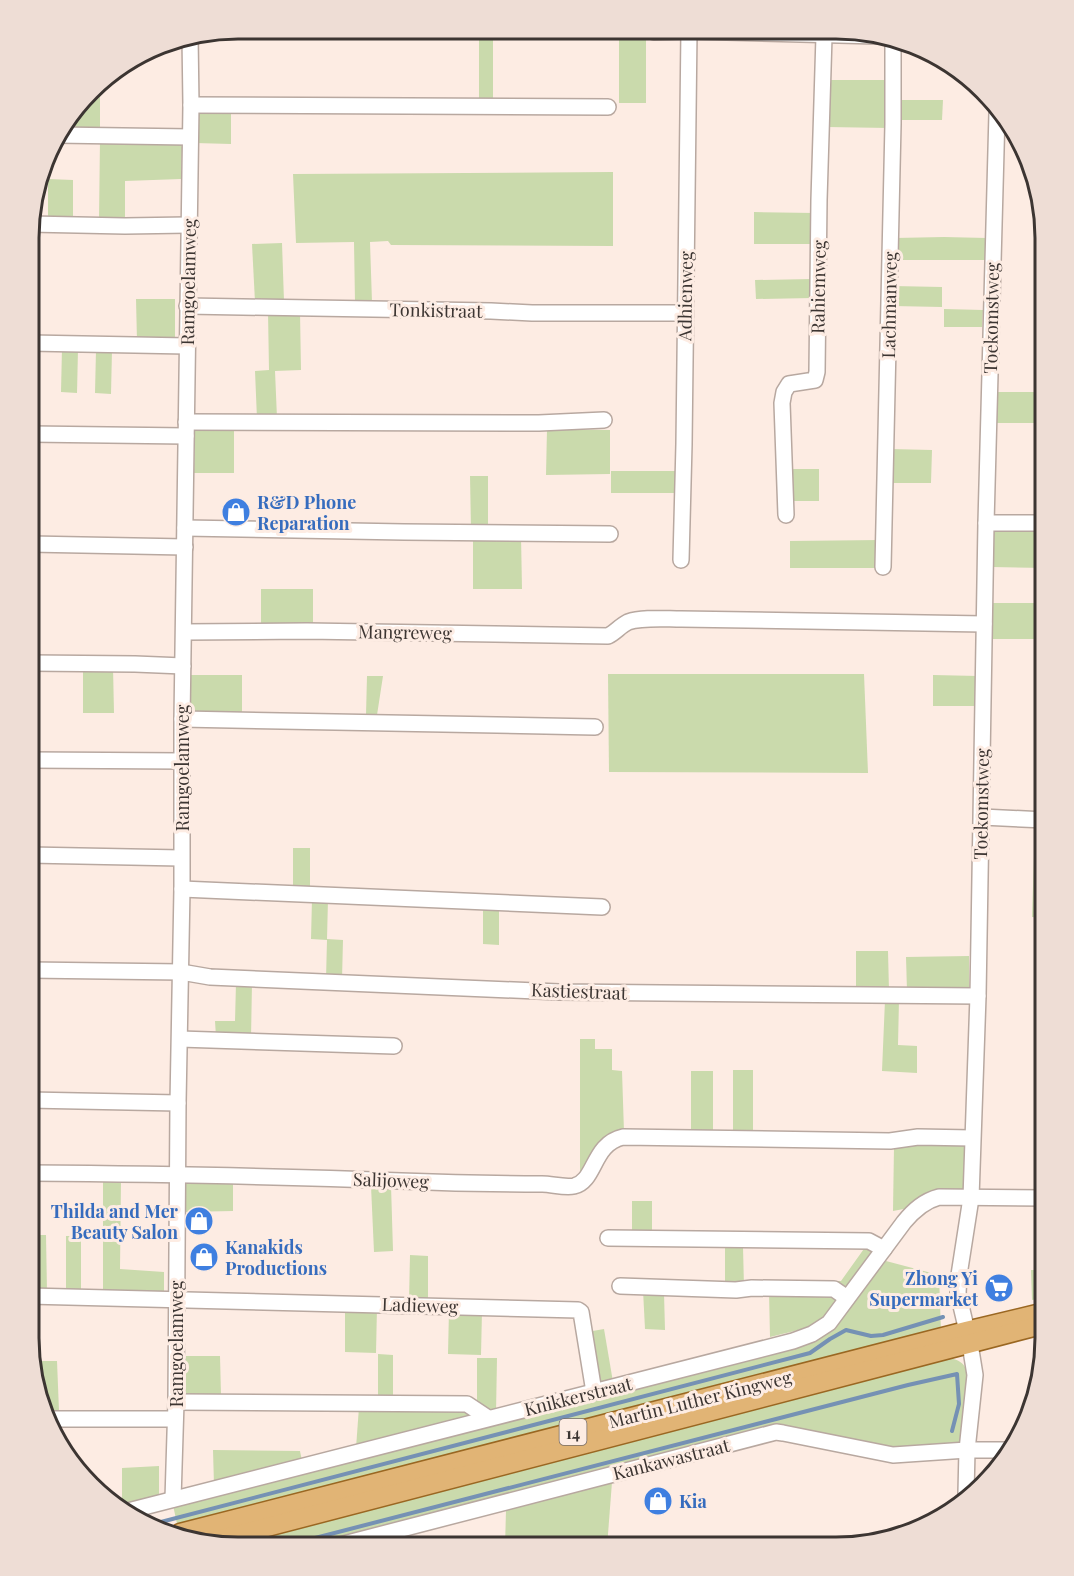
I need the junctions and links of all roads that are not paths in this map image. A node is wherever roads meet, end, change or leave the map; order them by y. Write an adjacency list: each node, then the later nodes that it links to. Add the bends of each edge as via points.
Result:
1 (689, 39): 13 (street, Adhienweg)
2 (824, 39): 19 (street, Rahiemweg, via 817,372 814,380 789,384 784,392)
3 (190, 45): 5 (street, Ramgoelamweg)
4 (893, 48): 27 (street, Lachmanweg)
5 (191, 105): 6 (street); 9 (street, Ramgoelamweg)
6 (608, 107)
7 (997, 121): 20 (street, Toekomstweg)
8 (69, 135): 9 (street)
9 (190, 137): 11 (street, Ramgoelamweg)
10 (40, 224): 11 (street)
11 (188, 225): 12 (street, Ramgoelamweg)
12 (187, 306): 13 (street, Tonkistraat); 15 (street, Ramgoelamweg)
13 (685, 313): 26 (street, Adhienweg)
14 (39, 343): 15 (street)
15 (187, 346): 17 (street, Ramgoelamweg)
16 (604, 420): 17 (street)
17 (186, 429): 18 (street); 22 (street, Ramgoelamweg)
18 (39, 434)
19 (786, 515)
20 (986, 523): 21 (street); 28 (street, Toekomstweg)
21 (1035, 523)
22 (185, 528): 23 (street); 25 (street, Ramgoelamweg)
23 (610, 534)
24 (39, 544): 25 (street)
25 (185, 547): 29 (street, Ramgoelamweg)
26 (681, 560)
27 (883, 567)
28 (984, 624): 29 (street, Mangreweg, via 637,620 608,636); 36 (street, Toekomstweg)
29 (184, 632): 31 (street, Ramgoelamweg)
30 (39, 663): 31 (street)
31 (183, 666): 32 (street, Ramgoelamweg)
32 (182, 719): 33 (street); 35 (street, Ramgoelamweg)
33 (595, 727)
34 (39, 760): 35 (street)
35 (182, 761): 39 (street, Ramgoelamweg)
36 (982, 817): 37 (street); 44 (street, Toekomstweg)
37 (1035, 820)
38 (39, 855): 39 (street)
39 (182, 858): 40 (street, Ramgoelamweg)
40 (182, 889): 41 (street); 43 (street, Ramgoelamweg)
41 (602, 906)
42 (39, 970): 43 (street, Kastiestraat)
43 (181, 972): 44 (street, Kastiestraat, via 210,978 559,992); 45 (street, Ramgoelamweg)
44 (978, 996): 49 (street, Toekomstweg)
45 (180, 1039): 46 (street); 48 (street, Ramgoelamweg)
46 (394, 1046)
47 (39, 1100): 48 (street)
48 (178, 1102): 51 (street, Ramgoelamweg)
49 (972, 1138): 51 (street, Salijoweg, via 614,1138 583,1181 572,1186); 52 (street, Toekomstweg)
50 (39, 1173): 51 (street, Salijoweg)
51 (178, 1174): 59 (street, Ramgoelamweg)
52 (971, 1198): 53 (street, Knikkerstraat); 55 (street, Knikkerstraat, via 930,1200 912,1212); 62 (street, Toekomstweg, via 958,1293)
53 (1035, 1198)
54 (608, 1238): 55 (street, via 869,1240)
55 (884, 1249): 58 (street, Knikkerstraat)
56 (620, 1286): 58 (street, via 834,1289)
57 (39, 1296): 59 (street)
58 (847, 1298): 63 (street, Knikkerstraat, via 830,1323 812,1334)
59 (176, 1299): 63 (street, Ladieweg, via 578,1310); 64 (street, Ramgoelamweg)
60 (1035, 1315): 62 (main road, Martin Luther Kingweg / 14)
61 (1035, 1326): 62 (main road, Martin Luther Kingweg / 14)
62 (968, 1338): 68 (street, Toekomstweg, via 975,1375); 73 (main road, Martin Luther Kingweg / 14); 74 (main road, Martin Luther Kingweg / 14)
63 (594, 1392): 65 (street, Knikkerstraat)
64 (176, 1402): 65 (street, via 467,1404); 67 (street, Ramgoelamweg)
65 (488, 1418): 71 (street, Knikkerstraat)
66 (57, 1419): 67 (street)
67 (176, 1419): 71 (street, Ramgoelamweg)
68 (967, 1450): 69 (street, Kankawastraat); 70 (street, Toekomstweg); 75 (street, Kankawastraat, via 893,1455 776,1432)
69 (1000, 1450)
70 (966, 1489)
71 (173, 1499): 72 (street, Knikkerstraat)
72 (137, 1509)
73 (190, 1531)
74 (230, 1536)
75 (371, 1537)

